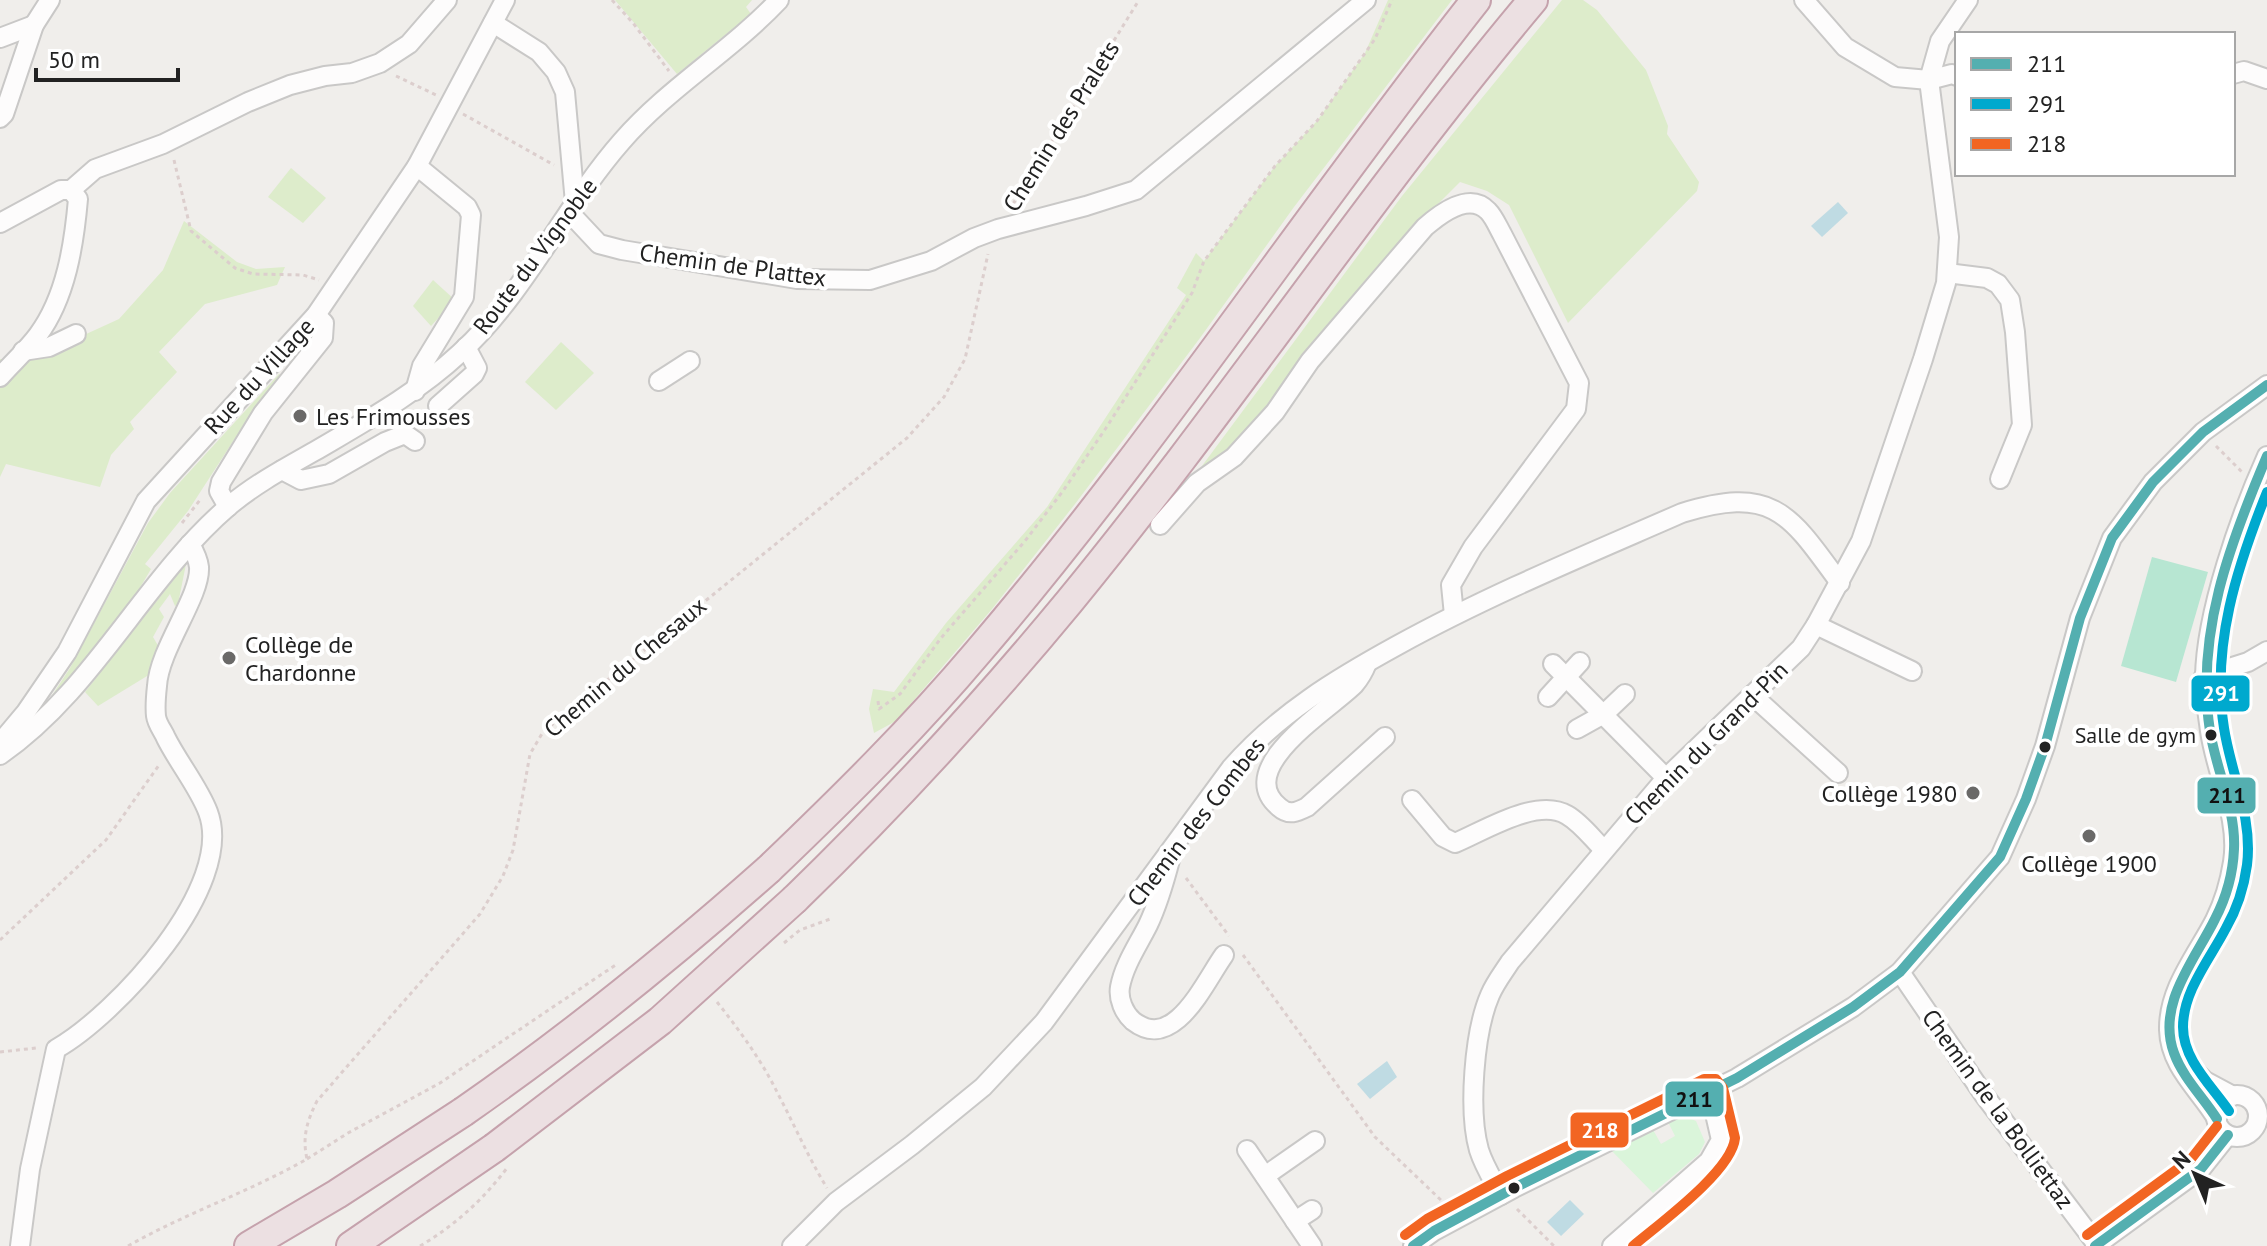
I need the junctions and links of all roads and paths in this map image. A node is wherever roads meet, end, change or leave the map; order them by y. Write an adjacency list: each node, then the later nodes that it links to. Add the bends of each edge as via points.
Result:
1 (50, 0): 14 (street)
2 (447, 0): 17 (street, via 409,44)
3 (505, 0): 13 (street, Rue du Village)
4 (612, 0): 16 (path)
5 (779, 0): 28 (street, Route du Vignoble, via 623,139)
6 (1139, 0): 30 (path, Chemin des Pralets)
7 (1366, 0): 30 (street, Chemin de Plattex, via 1136,190)
8 (1392, 0): 68 (path, via 1375,39 1317,121 1275,166 1204,261 1192,293 1063,491 900,694 879,709)
9 (1476, 0): 106 (highway, bridge, via 1041,575 871,770 769,869 556,1047 337,1194)
10 (1533, 0): 97 (highway, bridge, via 1070,601 951,740 795,899)
11 (1804, 0): 21 (street, via 1845,47 1867,62 1895,77)
12 (1968, 0): 21 (street, via 1940,41)
13 (493, 23): 22 (street, Rue du Village); 26 (street, via 539,52 556,72 565,92)
14 (34, 25): 15 (street); 23 (street)
15 (0, 38)
16 (656, 54)
17 (380, 63): 22 (path); 24 (street, via 290,85)
18 (2235, 73): 20 (street)
19 (1955, 75): 21 (street)
20 (2267, 79)
21 (1929, 80): 32 (street, Chemin du Grand-Pin, via 1949,237)
22 (450, 105): 25 (street, Rue du Village); 26 (path)
23 (0, 118)
24 (163, 144): 27 (street, via 95,169); 33 (path, via 173,158 191,231 235,268 253,274 303,275)
25 (417, 166): 33 (street, Rue du Village); 42 (street, via 471,215 464,297 422,366)
26 (573, 175): 28 (street)
27 (71, 190): 29 (street, via 61,190); 37 (street, via 78,199 75,230 60,295 39,335)
28 (572, 207): 30 (street, Chemin de Plattex, via 599,244 797,279 870,280 931,261); 36 (street, Route du Vignoble, via 508,299)
29 (0, 223)
30 (998, 229): 31 (path, Chemin des Pralets)
31 (987, 255): 96 (path, Chemin du Chesaux, via 965,359 944,397 916,428 543,732 530,754 513,850 503,876 480,914 317,1101 303,1142)
32 (1947, 273): 49 (street, via 1987,278 2010,300 2022,425); 55 (street, Chemin du Grand-Pin, via 1882,482)
33 (335, 288): 34 (street, Rue du Village)
34 (316, 315): 51 (street, via 324,323 323,338 263,413 221,482 219,491); 72 (street, Rue du Village, via 146,501 67,652)
35 (76, 334): 37 (street, via 49,347)
36 (466, 347): 42 (street, Route du Vignoble); 43 (street, via 477,368)
37 (23, 351): 39 (street)
38 (690, 361): 40 (street)
39 (0, 377)
40 (659, 381)
41 (2267, 385): 84 (street, via 2203,432 2153,482 2112,538 2080,618 2045,746 2000,857)
42 (415, 391): 47 (street, Route du Vignoble)
43 (438, 406)
44 (415, 441): 47 (street, via 405,434 329,474 301,480)
45 (2216, 446): 48 (path)
46 (2267, 456): 63 (street, via 2230,553)
47 (282, 470): 51 (street, Route du Vignoble)
48 (2244, 475)
49 (2000, 479)
50 (200, 500): 52 (path)
51 (228, 507): 54 (street, Route du Vignoble)
52 (182, 524)
53 (1160, 525): 56 (street, via 1197,483 1234,457 1275,412 1310,361 1425,227 1441,213 1475,204 1488,210 1502,234 1579,383 1576,409 1473,547 1451,585)
54 (190, 544): 73 (street, via 197,557 197,583 157,681 156,718); 74 (street, Route du Vignoble, via 51,711)
55 (1840, 583): 56 (street, Chemin des Combes, via 1784,514 1753,502 1736,502 1682,513); 57 (street, Chemin du Grand-Pin)
56 (1454, 615): 59 (street, Chemin des Combes)
57 (1816, 625): 62 (street); 66 (street, Chemin du Grand-Pin, via 1801,648)
58 (2267, 651): 63 (street)
59 (1368, 661): 71 (street, via 1355,683 1275,759 1267,771 1266,790 1284,812 1294,813); 79 (street, Chemin des Combes, via 1256,739)
60 (1580, 662): 64 (street)
61 (1553, 664): 64 (street)
62 (1912, 671)
63 (2204, 676): 86 (street, via 2210,735 2233,829 2233,859 2217,917 2171,1003)
64 (1567, 678): 67 (street); 69 (street)
65 (1625, 694): 69 (street)
66 (1752, 695): 75 (street); 76 (street, Chemin du Grand-Pin)
67 (1548, 697)
68 (878, 701)
69 (1604, 714): 70 (street); 76 (street)
70 (1577, 729)
71 (1385, 737)
72 (0, 743)
73 (169, 744): 81 (path, via 154,775 106,840); 87 (street, via 208,812 213,835 209,866 162,951 118,1002 80,1036)
74 (0, 755)
75 (1838, 773)
76 (1666, 778): 78 (street, Chemin du Grand-Pin)
77 (1412, 800): 78 (street, via 1443,837 1455,843 1534,809 1565,814)
78 (1603, 849): 99 (street, Chemin du Grand-Pin, via 1510,962 1490,995 1474,1078 1474,1129 1480,1153)
79 (1172, 850): 82 (street, via 1162,893 1126,966 1119,990 1122,1007 1143,1027 1171,1027); 100 (street, Chemin des Combes, via 1044,1022 983,1087)
80 (1181, 872): 101 (path, via 1375,1137)
81 (0, 940)
82 (1224, 955)
83 (617, 964): 96 (path, via 440,1083)
84 (1900, 972): 89 (street, via 1853,1007); 114 (street, Chemin de la Bolliettaz)
85 (715, 999): 100 (path, via 778,1093)
86 (2169, 1037): 90 (street, via 2194,1071); 92 (street, via 2184,1074)
87 (56, 1049): 88 (path); 104 (street, via 30,1169)
88 (0, 1052)
89 (1710, 1092): 99 (street); 113 (street, via 1721,1140 1709,1161)
90 (2233, 1096): 91 (street); 92 (street, via 2219,1107)
91 (2261, 1102): 93 (street, via 2252,1131 2241,1137)
92 (2217, 1119): 93 (street)
93 (2228, 1135): 114 (street, via 2201,1169)
94 (1315, 1141): 98 (street)
95 (1247, 1150): 98 (street)
96 (307, 1159): 105 (path)
97 (500, 1159): 107 (highway); 108 (path, via 451,1227)
98 (1265, 1176): 103 (street)
99 (1505, 1198): 111 (street); 112 (path)
100 (836, 1202): 109 (street, Chemin des Combes)
101 (1449, 1208)
102 (1312, 1210): 103 (street)
103 (1295, 1221): 110 (street)
104 (20, 1246)
105 (128, 1246)
106 (249, 1246)
107 (351, 1246)
108 (420, 1246)
109 (792, 1246)
110 (1312, 1246)
111 (1413, 1246)
112 (1554, 1246)
113 (1612, 1246)
114 (2097, 1246)

